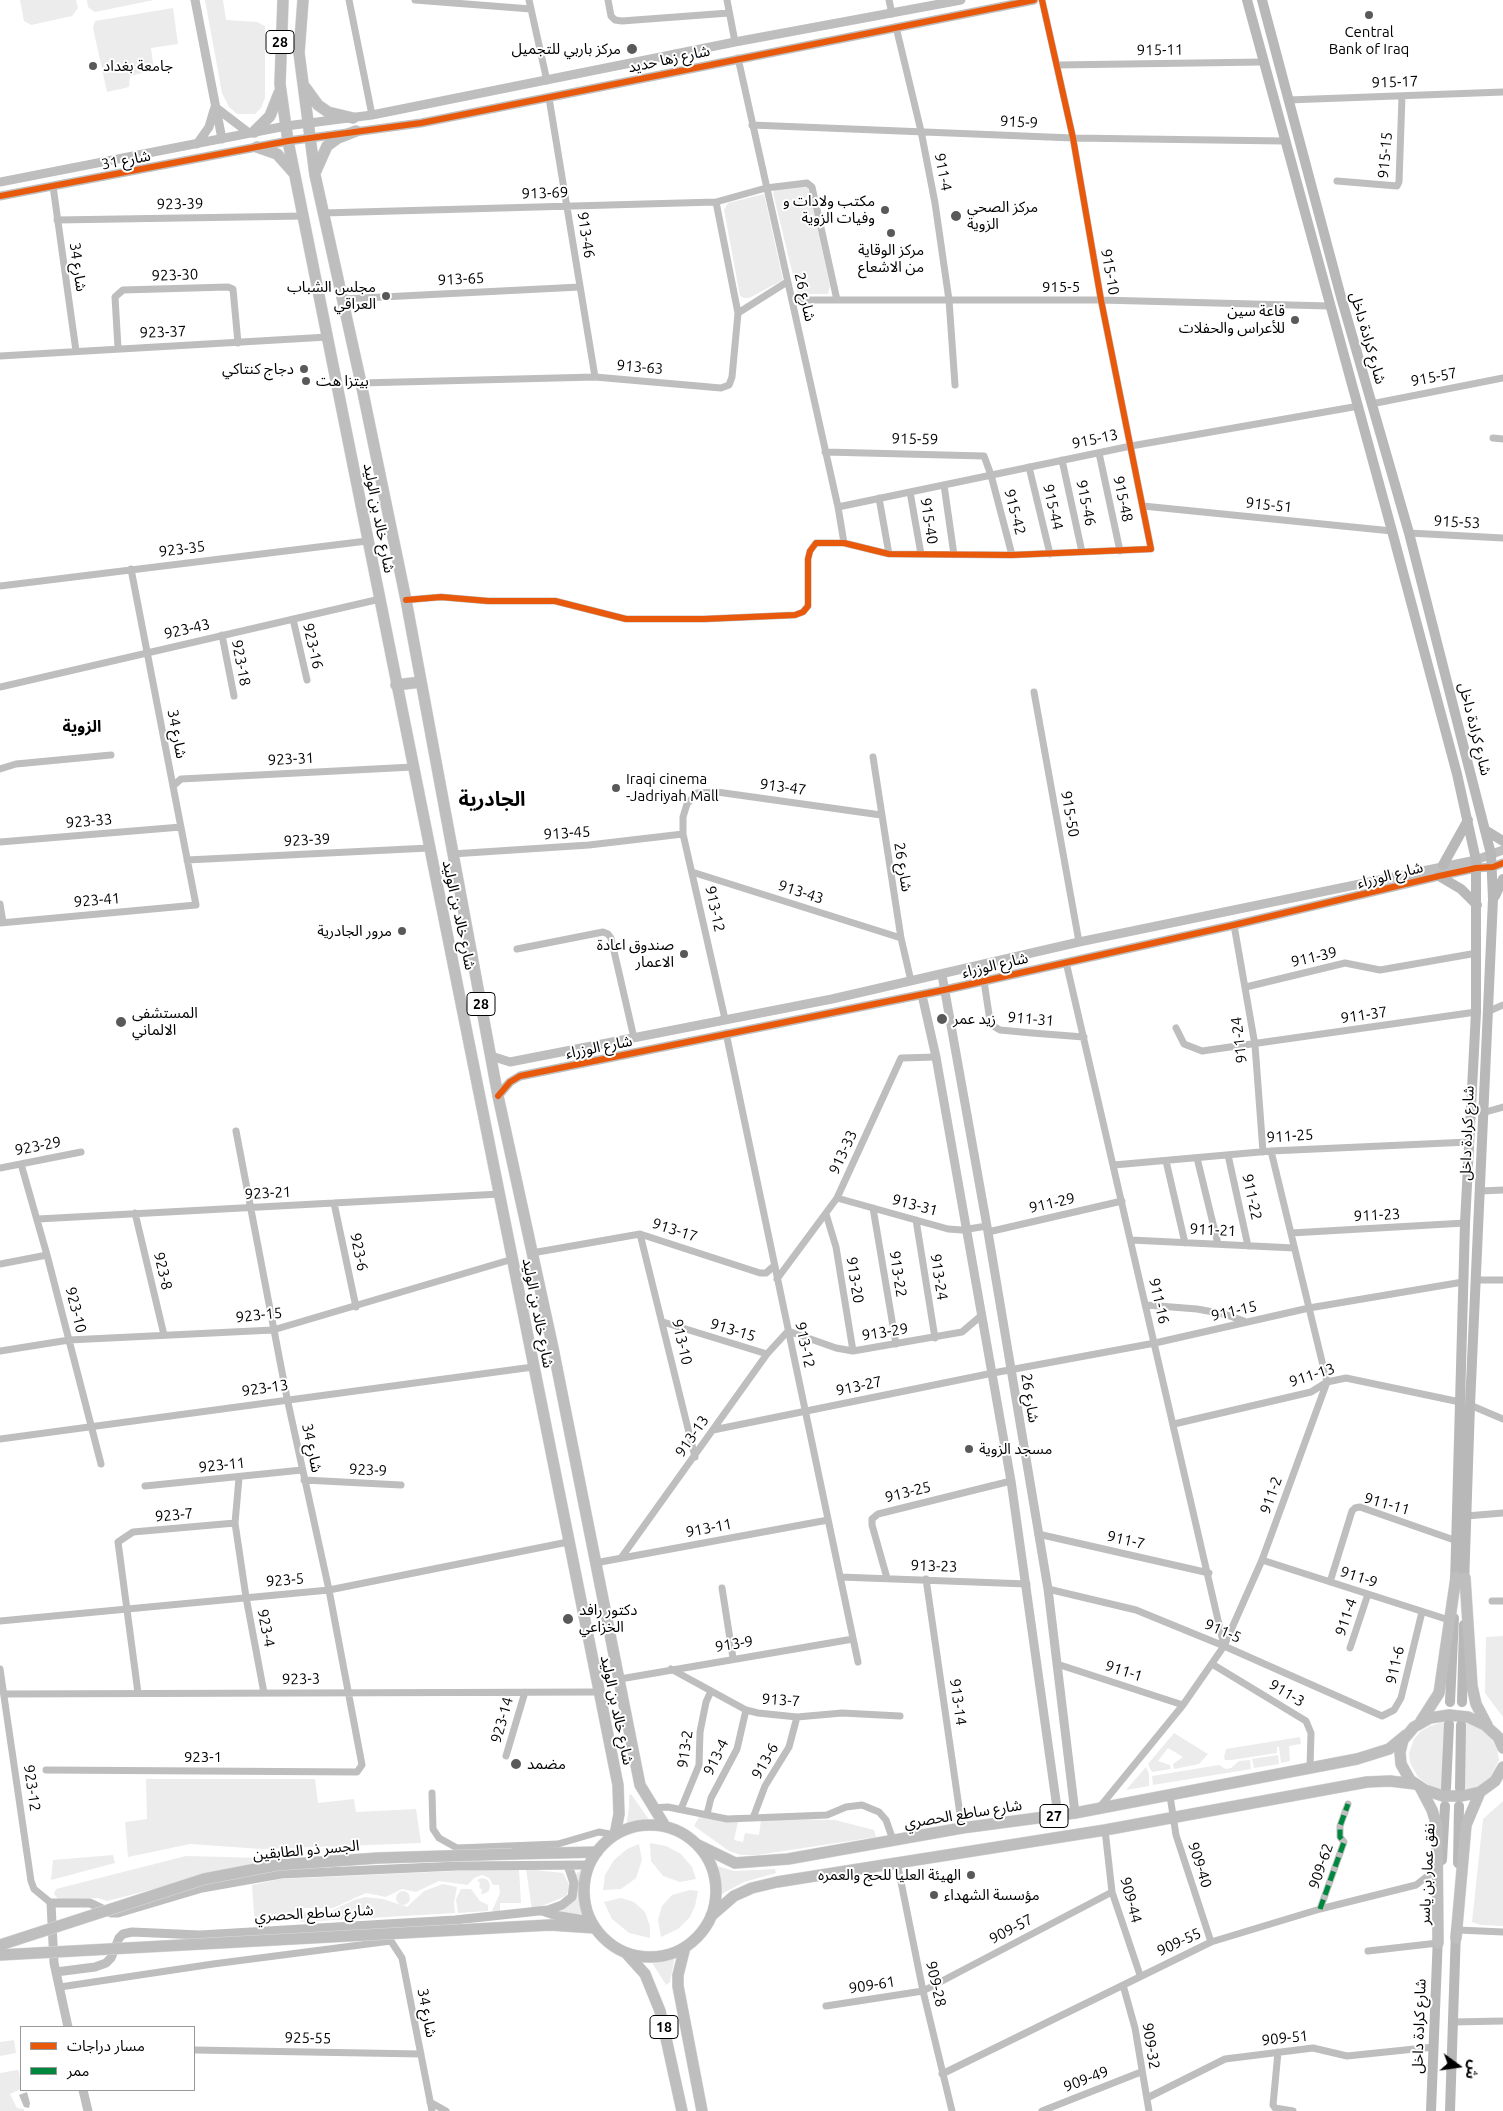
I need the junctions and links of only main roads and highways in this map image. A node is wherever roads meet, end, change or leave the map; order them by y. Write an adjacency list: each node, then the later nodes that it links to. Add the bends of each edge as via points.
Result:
1 (283, 0): 6 (main road, شارع خالد بن الوليد / 28)
2 (304, 0): 5 (main road, شارع خالد بن الوليد / 28, via 299,38)
3 (1247, 0): 11 (main road, شارع كرادة داخل)
4 (1262, 0): 8 (main road, شارع كرادة داخل)
5 (302, 82): 7 (main road, via 311,98 323,108 339,116); 13 (main road, شارع خالد بن الوليد / 28, via 312,122)
6 (280, 84): 10 (main road, via 276,106 263,125); 14 (main road, شارع خالد بن الوليد / 28)
7 (353, 118)
8 (1296, 130): 11 (main road); 15 (main road, شارع كرادة داخل)
9 (356, 131): 13 (main road, via 327,146)
10 (252, 133)
11 (1283, 137): 16 (main road, شارع كرادة داخل)
12 (257, 147): 14 (main road, via 279,156)
13 (315, 175): 17 (main road, شارع خالد بن الوليد / 28)
14 (296, 178): 18 (main road, شارع خالد بن الوليد / 28)
15 (1341, 297): 16 (main road); 20 (main road, شارع كرادة داخل, via 1409,533)
16 (1328, 303): 19 (main road, شارع كرادة داخل, via 1359,406)
17 (421, 682): 18 (main road); 25 (main road, شارع خالد بن الوليد / 28)
18 (396, 685): 26 (main road, شارع خالد بن الوليد / 28)
19 (1468, 820): 24 (main road, شارع كرادة داخل, via 1476,864); 24 (main road, via 1441,871)
20 (1485, 830): 21 (main road); 23 (main road, شارع كرادة داخل, via 1493,867)
21 (1503, 841)
22 (1503, 879): 23 (main road)
23 (1493, 899): 27 (main road, شارع كرادة داخل, via 1476,1280)
24 (1477, 905): 27 (main road, شارع كرادة داخل, via 1476,1012 1463,1282)
25 (507, 1136): 26 (main road); 45 (main road, شارع خالد بن الوليد / 28, via 640,1785)
26 (489, 1140): 46 (main road, شارع خالد بن الوليد / 28, via 618,1785 619,1814)
27 (1465, 1404): 28 (main road, شارع كرادة داخل, via 1466,1516); 28 (main road, شارع كرادة داخل, via 1457,1541)
28 (1460, 1577): 29 (main road); 30 (main road); 31 (main road, via 1449,1620 1439,1693); 34 (main road, via 1472,1686 1476,1704)
29 (1450, 1702)
30 (1462, 1702)
31 (1419, 1723): 34 (main road, via 1436,1716 1455,1715 1474,1719); 35 (main road, شارع ساطع الحصري)
32 (1449, 1724): 40 (main road)
33 (1461, 1725): 41 (main road)
34 (1490, 1728): 36 (main road)
35 (1406, 1735): 39 (main road, via 1400,1758 1404,1770); 47 (main road, شارع ساطع الحصري / 27, via 1379,1754 1170,1796 788,1859 744,1864)
36 (1502, 1744)
37 (1503, 1767): 38 (main road)
38 (1499, 1779): 42 (main road)
39 (1417, 1785): 42 (main road, via 1431,1793 1449,1797); 49 (main road, 27, via 1367,1782 1105,1830 752,1888 734,1896); 52 (main road, via 1432,1810 1437,1826)
40 (1446, 1788)
41 (1460, 1788)
42 (1480, 1792): 51 (main road, via 1466,1825)
43 (1445, 1806): 52 (main road, نفق عمار بن ياسر)
44 (1459, 1806): 51 (main road, نفق عمار بن ياسر)
45 (665, 1826): 46 (main road, via 639,1826); 47 (main road)
46 (615, 1835): 48 (main road)
47 (698, 1846): 49 (main road, via 709,1861 715,1879 716,1898)
48 (597, 1852): 50 (main road, via 589,1865 584,1893); 53 (main road, الجسر ذو الطابقين, bridge, via 378,1858 277,1865 204,1879)
49 (711, 1916): 54 (main road, via 701,1934)
50 (593, 1924): 55 (main road, via 608,1943); 56 (main road, bridge)
51 (1457, 1934): 60 (main road)
52 (1438, 1943): 59 (main road, شارع كرادة داخل)
53 (0, 1946)
54 (685, 1947): 55 (main road, via 666,1956); 58 (main road, 18, via 678,1986)
55 (626, 1953): 57 (main road, 18, via 645,1974 660,2011)
56 (0, 1954)
57 (682, 2111)
58 (702, 2111)
59 (1431, 2111)
60 (1450, 2111)

